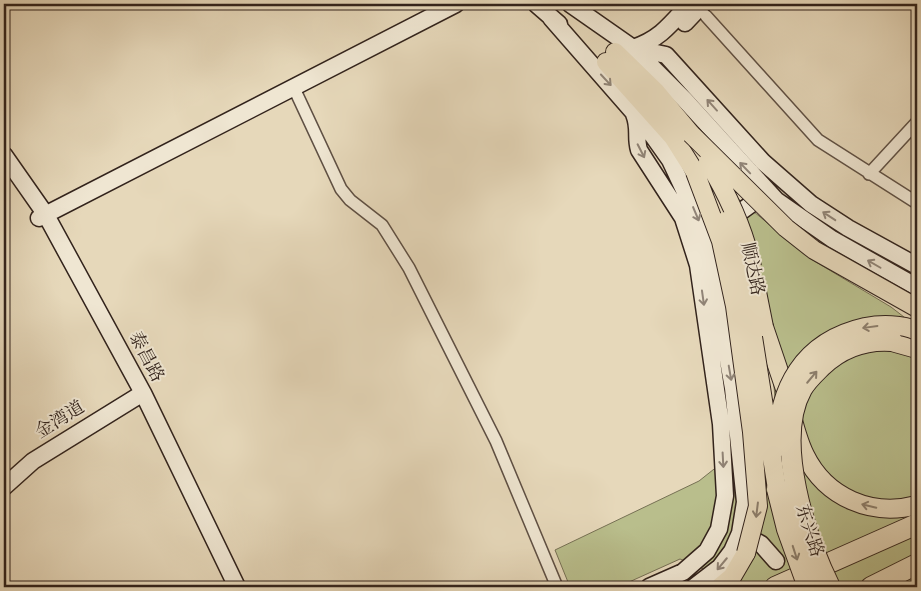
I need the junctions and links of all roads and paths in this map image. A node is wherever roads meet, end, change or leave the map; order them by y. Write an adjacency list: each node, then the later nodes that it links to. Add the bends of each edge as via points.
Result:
1 (456, 4): 10 (street)
2 (536, 4): 6 (street, 顺达路)
3 (570, 4): 7 (street); 9 (street, 顺达路)
4 (689, 4): 7 (street, via 662,34)
5 (705, 10): 8 (street, via 669,41 664,48); 17 (street, via 818,140)
6 (551, 18): 9 (street, 顺达路); 11 (street, one-way to 11)
7 (633, 48): 8 (street); 18 (street, one-way to 7)
8 (666, 55): 22 (street, one-way to 8, via 811,204 763,162)
9 (611, 57): 13 (main road, 顺达路, via 656,92); 16 (main road, 顺达路, via 673,137)
10 (292, 86): 20 (street); 40 (street, via 341,189 382,225 409,268 496,441)
11 (630, 105): 21 (street, one-way to 21, via 670,160); 41 (street, one-way to 41, via 639,126 636,141 639,150 682,218 698,265 721,424 725,496 719,529 707,551 683,572)
12 (917, 122): 17 (street)
13 (691, 134): 24 (main road, bridge, via 786,228 814,250); 30 (main road, 顺达路, one-way to 13, bridge, via 898,509 868,507 841,496 812,468 801,444 764,327 746,238 724,188)
14 (4, 155): 20 (street, 泰昌路)
15 (4, 168): 20 (street, 泰昌路)
16 (695, 172): 29 (main road, 顺达路, bridge, via 714,197 736,249 744,280); 43 (main road, one-way to 43, bridge, via 723,250 735,306 751,422 758,506 746,553 732,577)
17 (869, 174): 19 (street)
18 (768, 192): 21 (street); 23 (street, one-way to 18, via 832,240)
19 (917, 203)
20 (42, 216): 27 (street, 泰昌路)
21 (706, 237): 33 (street, one-way to 33, via 733,388 745,502)
22 (917, 266)
23 (917, 287)
24 (917, 308)
25 (917, 331): 29 (main road, one-way to 29, bridge, via 872,326 828,341 809,356 788,384 781,403 777,432)
26 (917, 348): 46 (highway, 东兴路, one-way to 26, bridge, via 815,553 792,474 795,406 813,375 838,353 876,340)
27 (138, 396): 28 (street, 金湾道, via 33,461); 38 (street, 泰昌路); 39 (street, 泰昌路)
28 (4, 487)
29 (777, 489): 45 (highway, 东兴路, one-way to 45, bridge, via 787,530)
30 (917, 505)
31 (917, 513): 34 (highway)
32 (917, 524): 34 (highway)
33 (740, 533): 35 (street, via 761,544); 42 (street, one-way to 42, via 720,567)
34 (860, 550): 44 (highway)
35 (776, 561)
36 (917, 564): 47 (highway)
37 (917, 574): 47 (highway)
38 (226, 587)
39 (237, 587)
40 (557, 587)
41 (649, 587)
42 (694, 587)
43 (720, 587)
44 (775, 587)
45 (808, 587)
46 (830, 587)
47 (871, 587)

